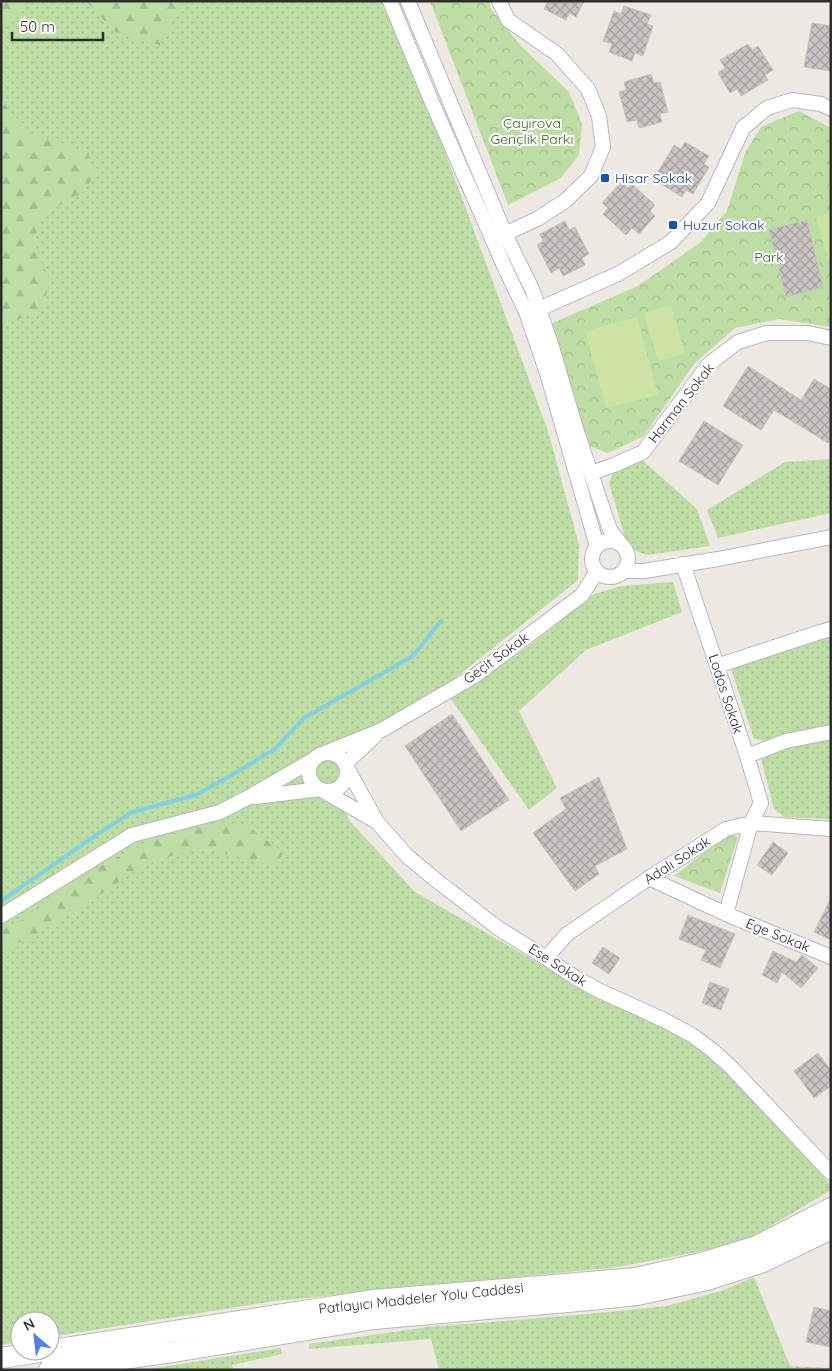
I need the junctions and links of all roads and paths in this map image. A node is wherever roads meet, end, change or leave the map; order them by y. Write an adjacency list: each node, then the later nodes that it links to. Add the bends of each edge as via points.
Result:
1 (390, 1): 5 (street, via 431,100)
2 (408, 1): 5 (street)
3 (499, 1): 5 (street, via 508,20 557,54 588,89 599,116 602,148 591,176 566,201)
4 (831, 109): 6 (street, via 821,104 792,100 767,108 743,128 708,203 671,242 618,274)
5 (500, 239): 6 (street)
6 (533, 311): 8 (street); 11 (street, via 546,373)
7 (831, 338): 8 (street, Harman Sokak, via 808,333 768,333 738,342 709,364 642,452)
8 (591, 473): 10 (street, via 610,530)
9 (831, 537): 12 (street)
10 (620, 543): 11 (street, via 610,541); 14 (street, via 628,560)
11 (597, 546): 13 (street, via 592,561)
12 (683, 564): 14 (street); 16 (street, Lodos Sokak)
13 (597, 571): 14 (street, via 607,576); 17 (street, Geçit Sokak, via 582,595 476,675)
14 (623, 571)
15 (831, 629): 16 (street)
16 (718, 666): 20 (street, Lodos Sokak)
17 (382, 730): 19 (street); 21 (street)
18 (831, 732): 20 (street, via 786,741)
19 (320, 755): 21 (street, via 334,754); 22 (street, via 309,768 311,781); 23 (street)
20 (747, 756): 25 (street, Lodos Sokak, via 761,802)
21 (345, 764): 22 (street, via 343,783 333,790); 24 (street, Ese Sokak)
22 (320, 789): 23 (street); 24 (street)
23 (249, 797): 29 (street, via 220,812 132,835)
24 (377, 822): 31 (street, Ese Sokak, via 406,856 498,928)
25 (751, 823): 26 (street, Adalı Sokak); 27 (street, Adalı Sokak, via 726,829); 28 (street)
26 (831, 829)
27 (649, 878): 28 (street, Ege Sokak); 31 (street, Adalı Sokak, via 567,934)
28 (726, 914): 30 (street, Ege Sokak)
29 (1, 916)
30 (831, 957)
31 (546, 958): 32 (street, Ese Sokak, via 576,978 706,1045)
32 (831, 1173)
33 (831, 1208): 35 (main road, Patlayıcı Maddeler Yolu Caddesi, via 757,1246 636,1278 374,1300)
34 (831, 1229): 36 (main road, Patlayıcı Maddeler Yolu Caddesi, via 763,1262 707,1280 637,1295 374,1319)
35 (1, 1358)
36 (49, 1370)

